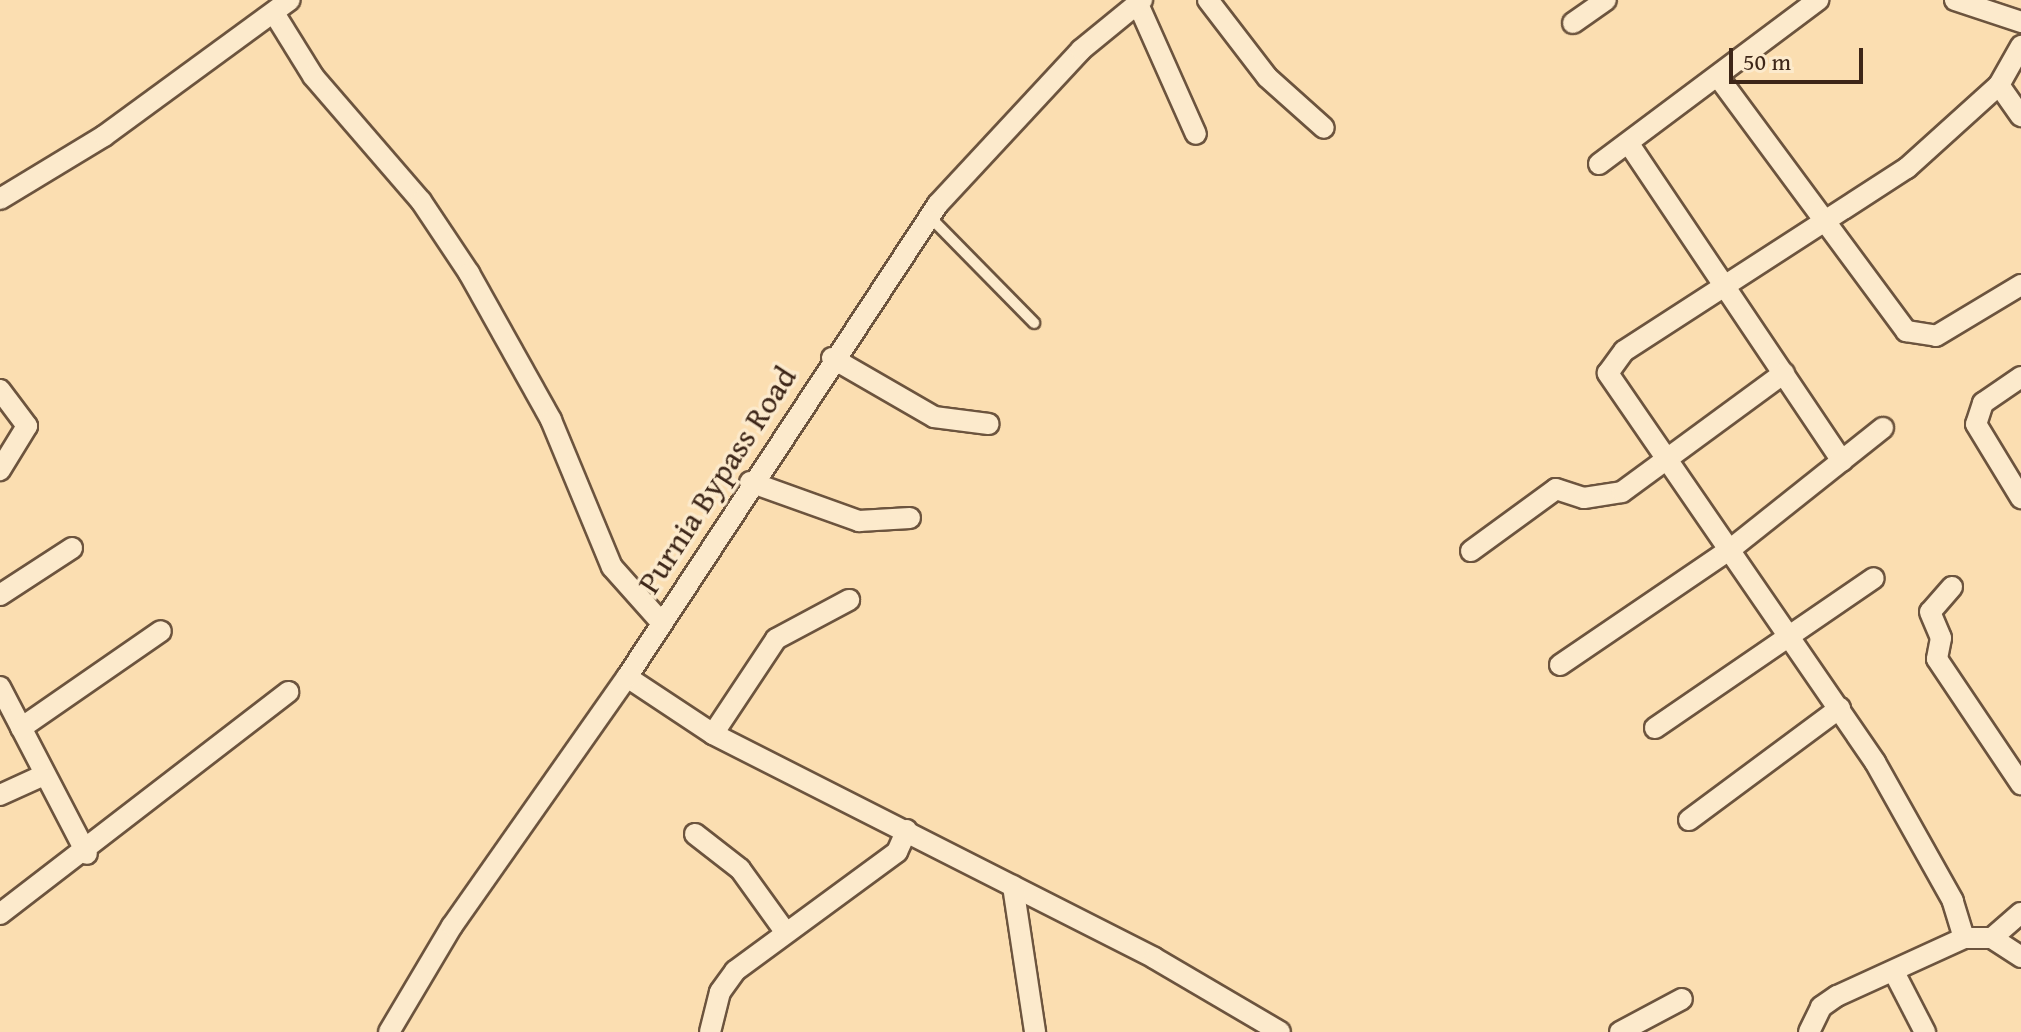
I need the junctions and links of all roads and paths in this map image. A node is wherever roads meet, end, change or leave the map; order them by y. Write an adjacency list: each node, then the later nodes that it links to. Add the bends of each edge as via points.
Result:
1 (1208, 0): 14 (street, via 1267,77)
2 (1606, 0): 9 (street)
3 (1818, 0): 11 (street)
4 (1955, 0): 6 (street)
5 (1140, 2): 15 (street); 19 (street, Purnia Bypass Road, via 1081,50)
6 (1986, 4): 8 (street)
7 (282, 6): 18 (street, via 71,158); 43 (street, via 313,76 421,201 469,273 551,420 612,567)
8 (2021, 22)
9 (1573, 23)
10 (2021, 46): 12 (street)
11 (1719, 78): 16 (street); 20 (street)
12 (1999, 85): 13 (street); 20 (street, via 1907,168)
13 (2021, 116)
14 (1324, 128)
15 (1196, 134)
16 (1629, 144): 17 (street); 22 (street)
17 (1599, 164)
18 (0, 199)
19 (929, 216): 23 (lane); 24 (street, Purnia Bypass Road)
20 (1827, 226): 21 (street, via 1896,321 1921,339); 22 (street)
21 (2021, 285)
22 (1726, 289): 25 (street); 30 (street, via 1624,351 1608,373)
23 (1034, 323)
24 (832, 358): 28 (street, via 934,417); 33 (street, Purnia Bypass Road)
25 (1784, 373): 30 (street); 31 (street)
26 (2021, 377): 34 (street, via 1983,403 1976,424)
27 (0, 390): 32 (street, via 27,426)
28 (989, 424)
29 (1883, 428): 31 (street)
30 (1667, 459): 37 (street); 38 (street, via 1610,497 1556,489)
31 (1842, 461): 37 (street)
32 (0, 470)
33 (750, 482): 35 (street, via 859,521); 43 (street, Purnia Bypass Road)
34 (2021, 498)
35 (910, 518)
36 (72, 548): 41 (street)
37 (1732, 548): 45 (street); 46 (street)
38 (1471, 551)
39 (1874, 578): 45 (street)
40 (1952, 587): 55 (street, via 1930,612 1941,638 1937,659)
41 (0, 595)
42 (849, 600): 53 (street, via 776,639)
43 (661, 622): 47 (street, Purnia Bypass Road)
44 (161, 631): 51 (street)
45 (1790, 635): 50 (street); 52 (street)
46 (1560, 665)
47 (627, 677): 53 (street); 71 (street, Purnia Bypass Road, via 452,926)
48 (0, 687): 51 (street)
49 (288, 692): 60 (street)
50 (1840, 708): 57 (street); 65 (street, via 1953,901)
51 (21, 728): 54 (street)
52 (1655, 728)
53 (713, 734): 58 (street)
54 (44, 775): 56 (street); 60 (street)
55 (2021, 784)
56 (0, 795)
57 (1689, 820)
58 (907, 830): 61 (street); 64 (street, via 897,852)
59 (695, 834): 64 (street, via 740,869)
60 (87, 854): 63 (street)
61 (1013, 886): 73 (street); 74 (street)
62 (2021, 913): 66 (street)
63 (0, 914)
64 (784, 930): 72 (street, via 735,971 720,992)
65 (1964, 938): 66 (street); 68 (street)
66 (1992, 938): 67 (street)
67 (2021, 957)
68 (1894, 972): 70 (street); 76 (street, via 1821,1007)
69 (1682, 999): 75 (street)
70 (1922, 1031)
71 (389, 1032)
72 (710, 1032)
73 (1035, 1032)
74 (1280, 1032)
75 (1620, 1032)
76 (1809, 1032)

